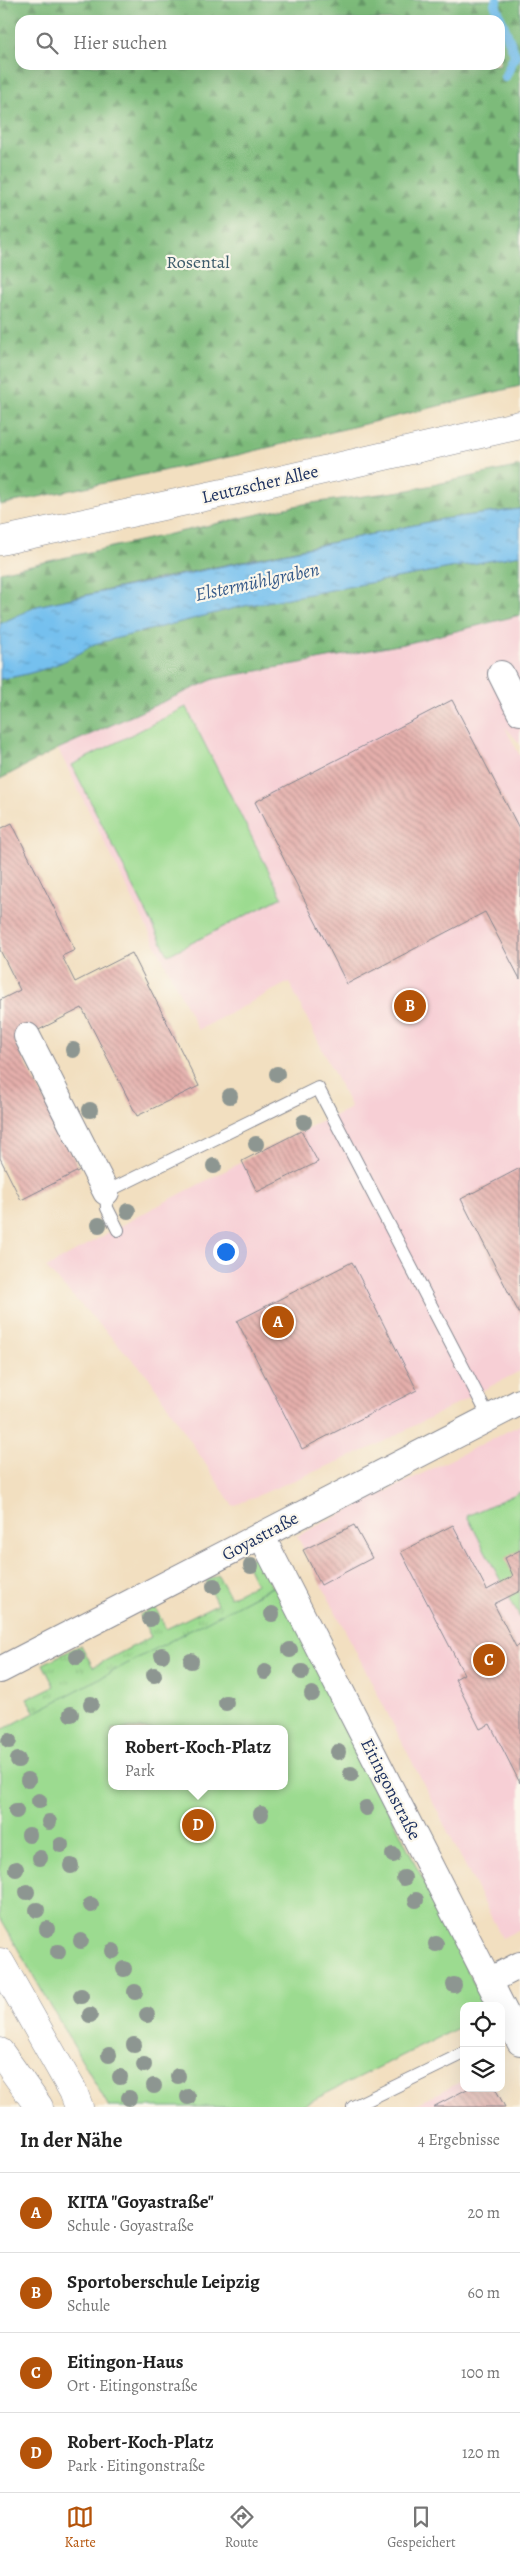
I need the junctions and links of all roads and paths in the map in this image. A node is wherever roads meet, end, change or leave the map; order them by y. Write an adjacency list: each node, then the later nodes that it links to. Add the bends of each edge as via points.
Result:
1 (520, 425): 2 (main road, Leutzscher Allee)
2 (0, 540)
3 (501, 674): 4 (street)
4 (520, 712)
5 (27, 1036): 6 (street)
6 (106, 1192): 7 (lane, via 107,1208); 9 (lane, via 318,1088)
7 (118, 1230)
8 (520, 1402): 9 (street, Goyastraße)
9 (489, 1418): 10 (street, Goyastraße)
10 (261, 1535): 11 (street, Goyastraße); 14 (street, Eitingonstraße)
11 (0, 1670)
12 (0, 1962): 19 (main road)
13 (520, 1965): 14 (street)
14 (489, 1981): 15 (street, Eitingonstraße)
15 (512, 2036)
16 (0, 2052): 18 (main road)
17 (460, 2055): 20 (lane)
18 (39, 2107)
19 (80, 2107)
20 (353, 2107)

